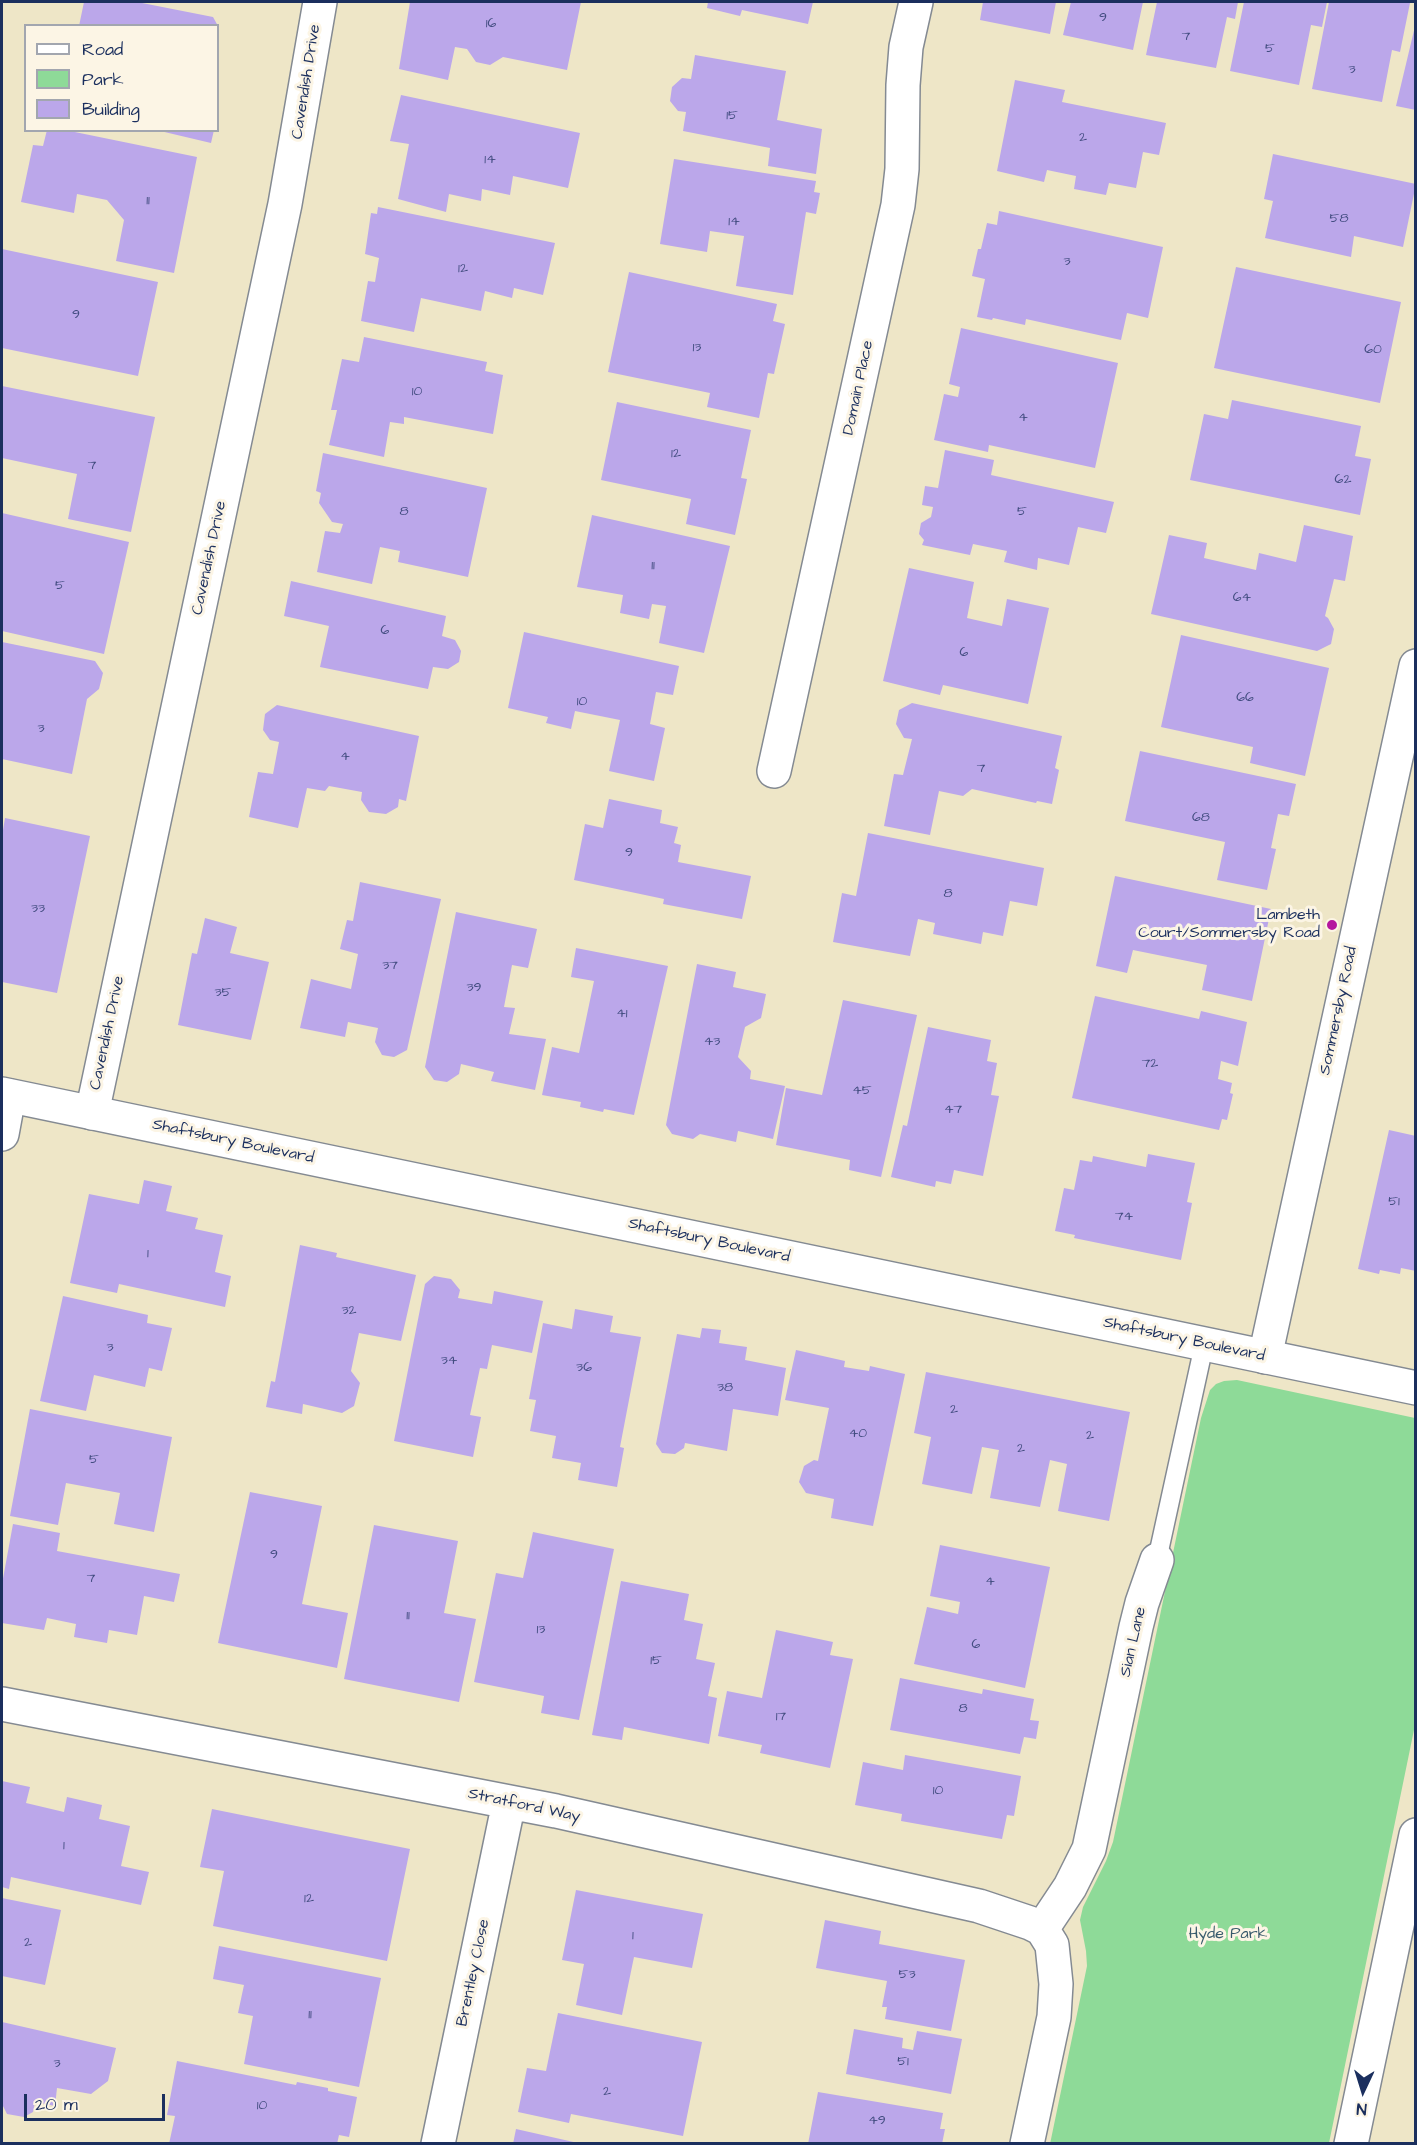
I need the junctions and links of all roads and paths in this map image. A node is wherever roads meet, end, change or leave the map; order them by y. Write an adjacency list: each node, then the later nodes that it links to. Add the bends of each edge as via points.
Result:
1 (320, 2): 7 (street, Cavendish Drive, via 285,204)
2 (916, 2): 5 (street, Domain Place, via 906,47 898,205)
3 (1416, 666): 4 (street, Sommersby Road)
4 (1406, 748): 10 (street, Sommersby Road)
5 (774, 771)
6 (5, 1095): 7 (street, Shaftsbury Boulevard); 8 (street)
7 (92, 1113): 9 (street, Shaftsbury Boulevard)
8 (2, 1134)
9 (1204, 1345): 10 (street, Shaftsbury Boulevard); 12 (lane, Sian Lane)
10 (1265, 1358): 11 (street, Shaftsbury Boulevard)
11 (1416, 1388)
12 (1157, 1560): 16 (street, Sian Lane, via 1136,1626 1089,1849)
13 (2, 1704): 14 (street, Stratford Way)
14 (509, 1802): 16 (street, Stratford Way, via 979,1906); 17 (street, Brentley Close)
15 (1416, 1835): 19 (street)
16 (1042, 1929): 18 (street, via 1052,1945 1054,2018)
17 (438, 2144)
18 (1028, 2144)
19 (1351, 2144)

